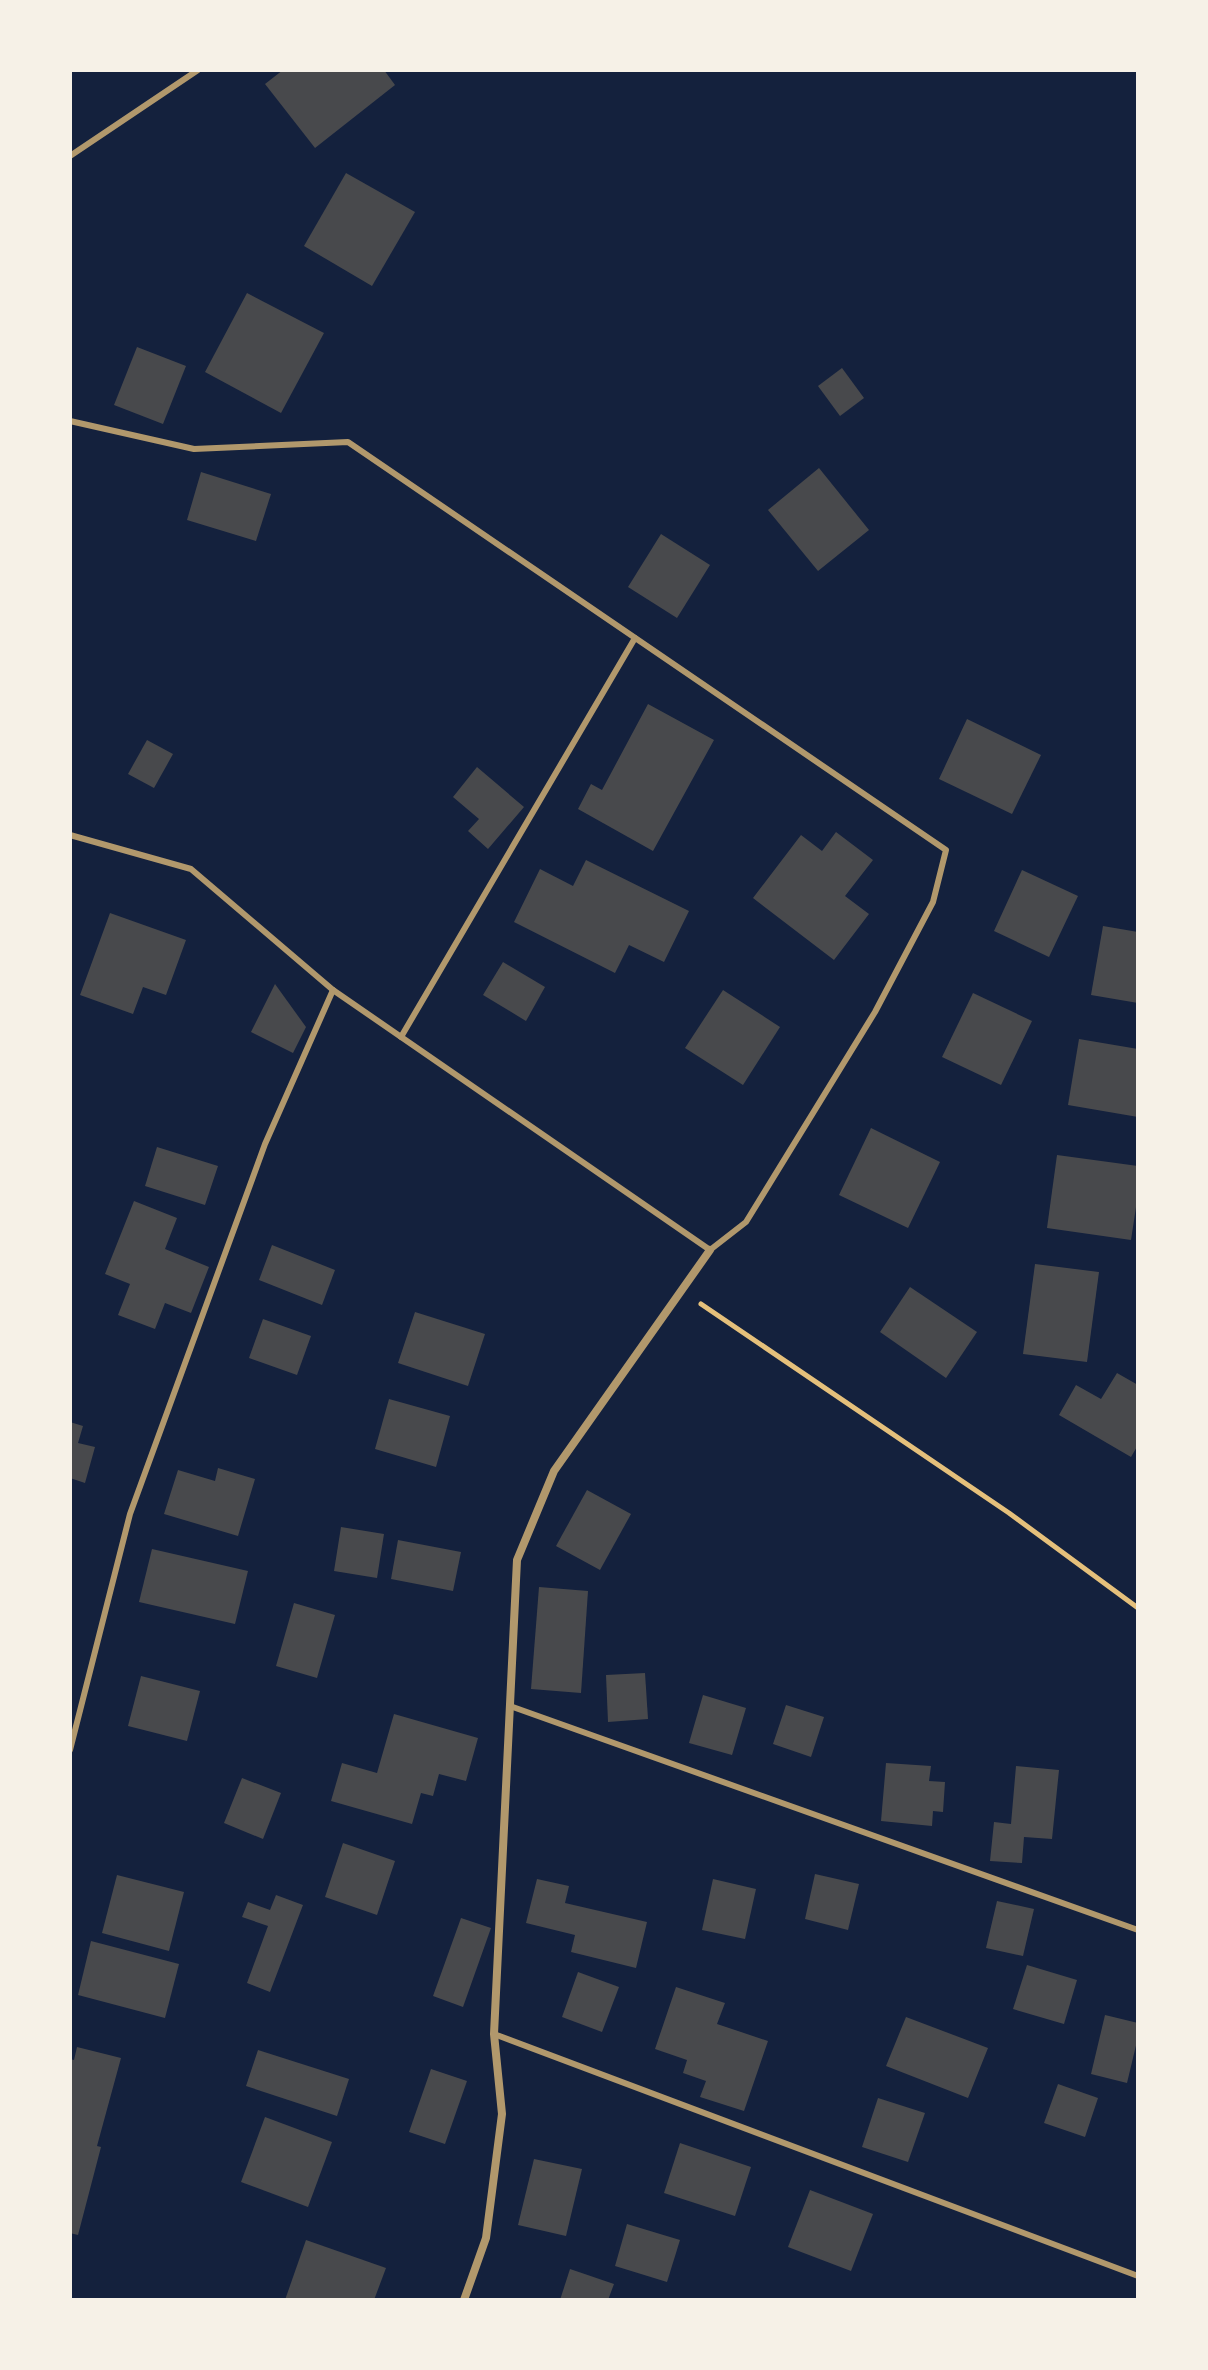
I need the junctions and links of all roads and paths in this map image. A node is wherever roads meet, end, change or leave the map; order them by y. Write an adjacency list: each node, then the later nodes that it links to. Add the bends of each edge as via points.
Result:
1 (198, 70): 2 (lane)
2 (70, 156)
3 (70, 421): 4 (lane, via 194,449 348,442)
4 (635, 638): 7 (lane); 8 (lane, via 946,850 933,902 875,1012 746,1222)
5 (70, 835): 6 (lane, via 191,869)
6 (333, 990): 7 (lane); 12 (lane, via 265,1144 130,1514)
7 (401, 1037): 8 (lane)
8 (710, 1250): 9 (street)
9 (680, 1290): 10 (path, via 1009,1513); 11 (street, via 554,1471 517,1560)
10 (1138, 1608)
11 (510, 1706): 13 (lane); 14 (street)
12 (70, 1750)
13 (1138, 1930)
14 (494, 2034): 15 (lane); 16 (street, via 502,2114 486,2238)
15 (1138, 2276)
16 (464, 2300)

